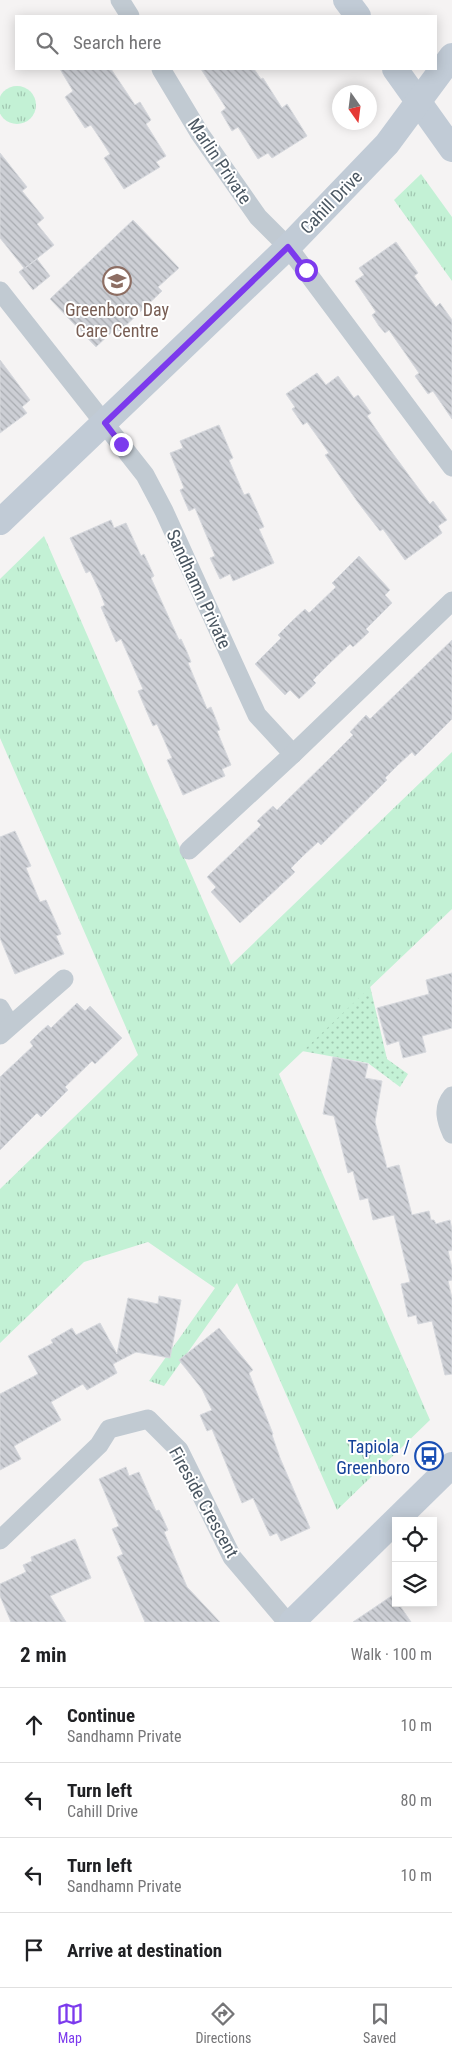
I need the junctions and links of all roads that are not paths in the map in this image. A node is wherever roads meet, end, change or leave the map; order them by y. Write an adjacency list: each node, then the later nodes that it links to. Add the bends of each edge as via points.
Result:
1 (120, 0): 3 (street)
2 (346, 0): 4 (street)
3 (129, 15)
4 (357, 15)
5 (452, 56): 8 (street, Cahill Drive)
6 (162, 70): 10 (street, Marlin Private, via 200,134 258,216)
7 (396, 70): 8 (street)
8 (419, 101): 9 (street); 10 (street, Cahill Drive, via 387,144)
9 (452, 149)
10 (288, 247): 12 (street, Cahill Drive); 13 (street)
11 (0, 290): 12 (street)
12 (105, 423): 14 (street, Cahill Drive); 16 (street, Sandhamn Private, via 145,475 257,714)
13 (452, 467)
14 (0, 522)
15 (452, 601): 16 (street)
16 (293, 754): 17 (street)
17 (189, 850)
18 (64, 979): 20 (street)
19 (0, 1008): 20 (street)
20 (5, 1030)
21 (452, 1096): 22 (street, via 448,1101 446,1120)
22 (452, 1134)
23 (452, 1465): 26 (street)
24 (0, 1540): 25 (street, Fireside Crescent, via 99,1445 109,1429 148,1420 179,1450 232,1557)
25 (286, 1622)
26 (292, 1622)

